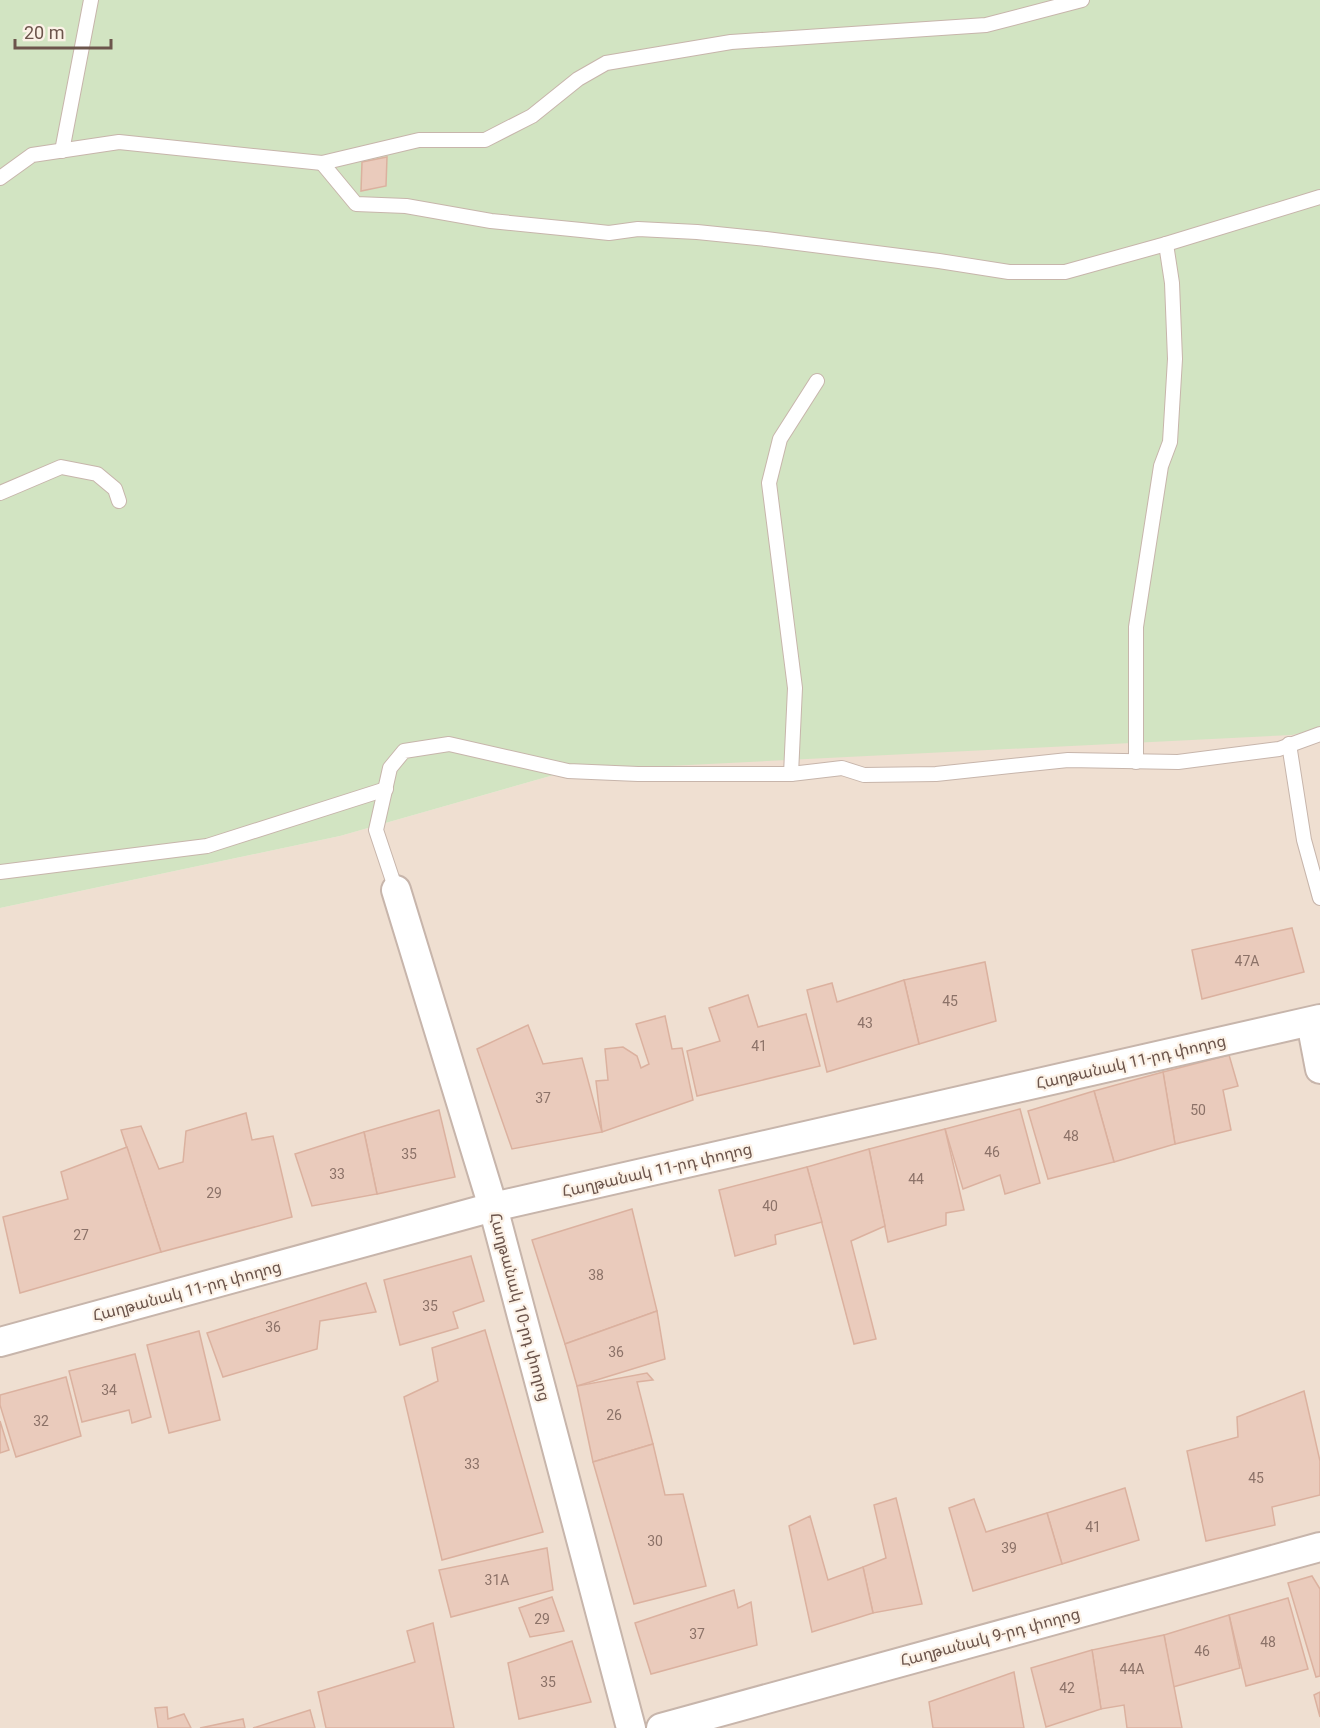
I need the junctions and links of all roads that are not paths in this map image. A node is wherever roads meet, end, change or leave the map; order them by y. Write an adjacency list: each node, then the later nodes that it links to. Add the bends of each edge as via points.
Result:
1 (91, 0): 3 (lane)
2 (1082, 0): 4 (lane, via 986,25 730,42 606,63 578,79 532,116 485,141 419,140)
3 (62, 151): 4 (lane, via 119,141); 5 (lane, via 32,155)
4 (322, 163): 7 (lane, via 356,204 406,206 491,221 609,233 638,229 766,238 1009,272 1065,272)
5 (0, 178)
6 (1320, 197): 7 (lane)
7 (1166, 244): 13 (lane, via 1175,359 1170,442 1161,466 1136,627)
8 (817, 381): 14 (lane, via 780,439 769,483 795,688)
9 (0, 493): 10 (lane, via 61,467 97,474 115,489)
10 (119, 501)
11 (1320, 734): 12 (lane)
12 (1289, 744): 13 (lane, via 1279,749 1178,762); 18 (lane, via 1304,840)
13 (1136, 762): 14 (lane, via 1068,760 936,774 864,775 842,768)
14 (791, 774): 15 (lane, via 568,771 449,744 404,751 390,768)
15 (386, 789): 16 (lane, via 207,846); 17 (lane, via 376,830)
16 (0, 872)
17 (396, 890): 21 (street, Հաղթանակ 10-րդ փողոց)
18 (1320, 898)
19 (1317, 1014): 20 (street); 21 (street, Հաղթանակ 11-րդ փողոց)
20 (1320, 1069)
21 (493, 1207): 22 (street, Հաղթանակ 11-րդ փողոց); 24 (street, Հաղթանակ 10-րդ փողոց)
22 (0, 1342)
23 (1320, 1547): 25 (street, Հաղթանակ 9-րդ փողոց)
24 (631, 1728)
25 (661, 1728)

